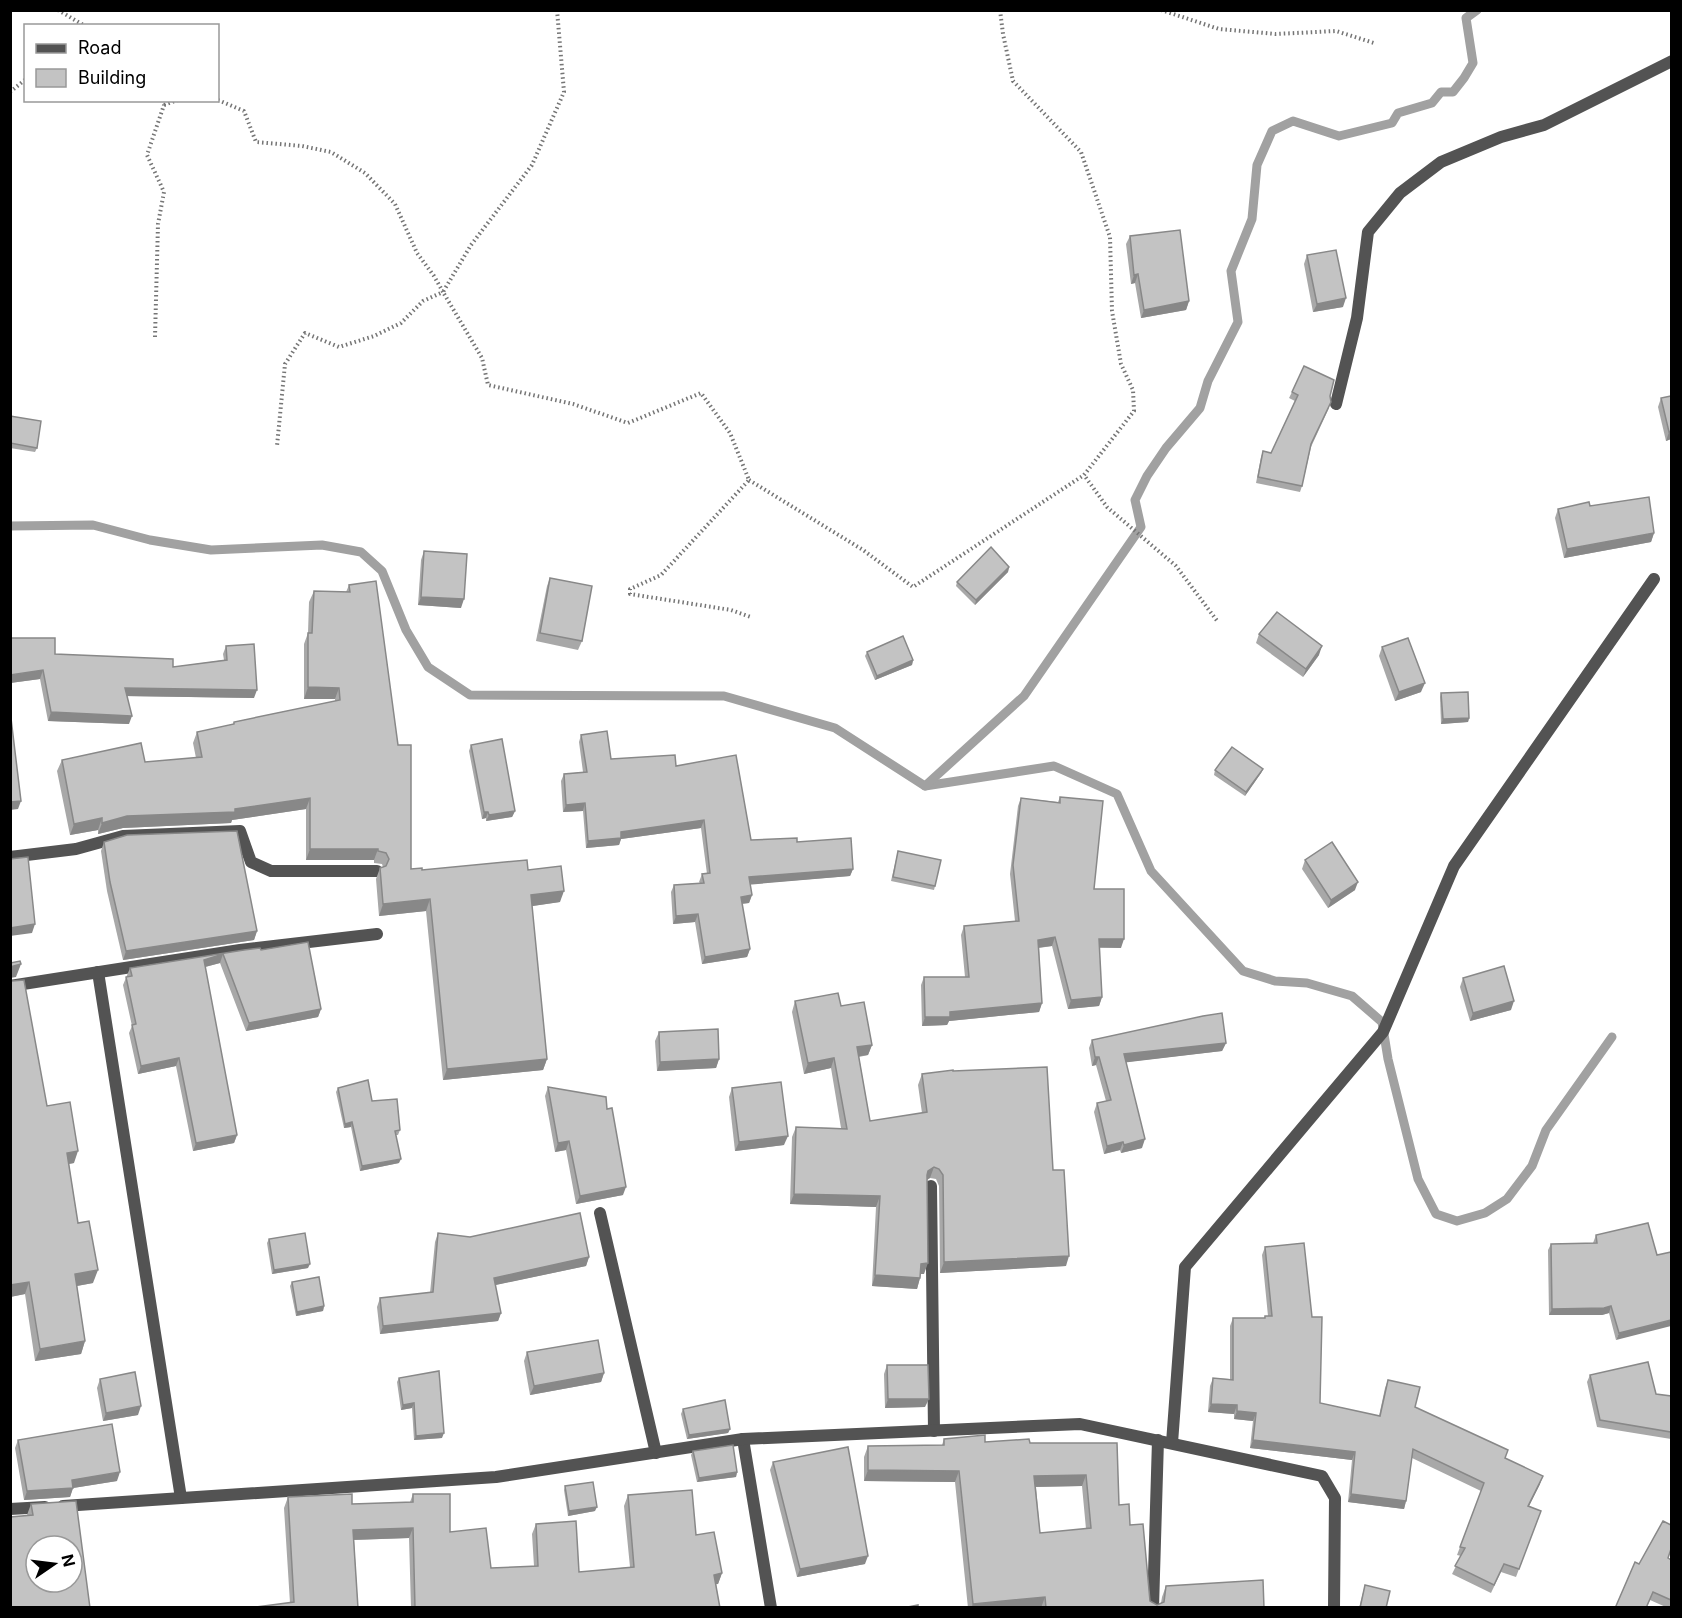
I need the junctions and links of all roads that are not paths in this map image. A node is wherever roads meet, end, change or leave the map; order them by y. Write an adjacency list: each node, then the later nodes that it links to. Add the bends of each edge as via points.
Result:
1 (1671, 61): 2 (street, via 1544,125 1501,137 1441,162 1400,193 1368,232 1357,318)
2 (1336, 404)
3 (1654, 579): 14 (street, via 1454,866 1383,1032 1185,1267)
4 (10, 857): 5 (street, via 76,849 123,836 240,831 251,862 271,871)
5 (377, 871)
6 (377, 934): 7 (street)
7 (98, 972): 8 (street); 16 (street)
8 (10, 986)
9 (931, 1186): 11 (street)
10 (600, 1213): 15 (street)
11 (934, 1431): 12 (street); 13 (street, via 1080,1424)
12 (743, 1439): 15 (street); 18 (street)
13 (1158, 1440): 14 (street); 19 (street)
14 (1172, 1443): 20 (street, via 1322,1476 1335,1498)
15 (656, 1453): 16 (street, via 496,1478)
16 (181, 1498): 17 (street)
17 (10, 1509)
18 (771, 1608)
19 (1153, 1608)
20 (1334, 1608)

